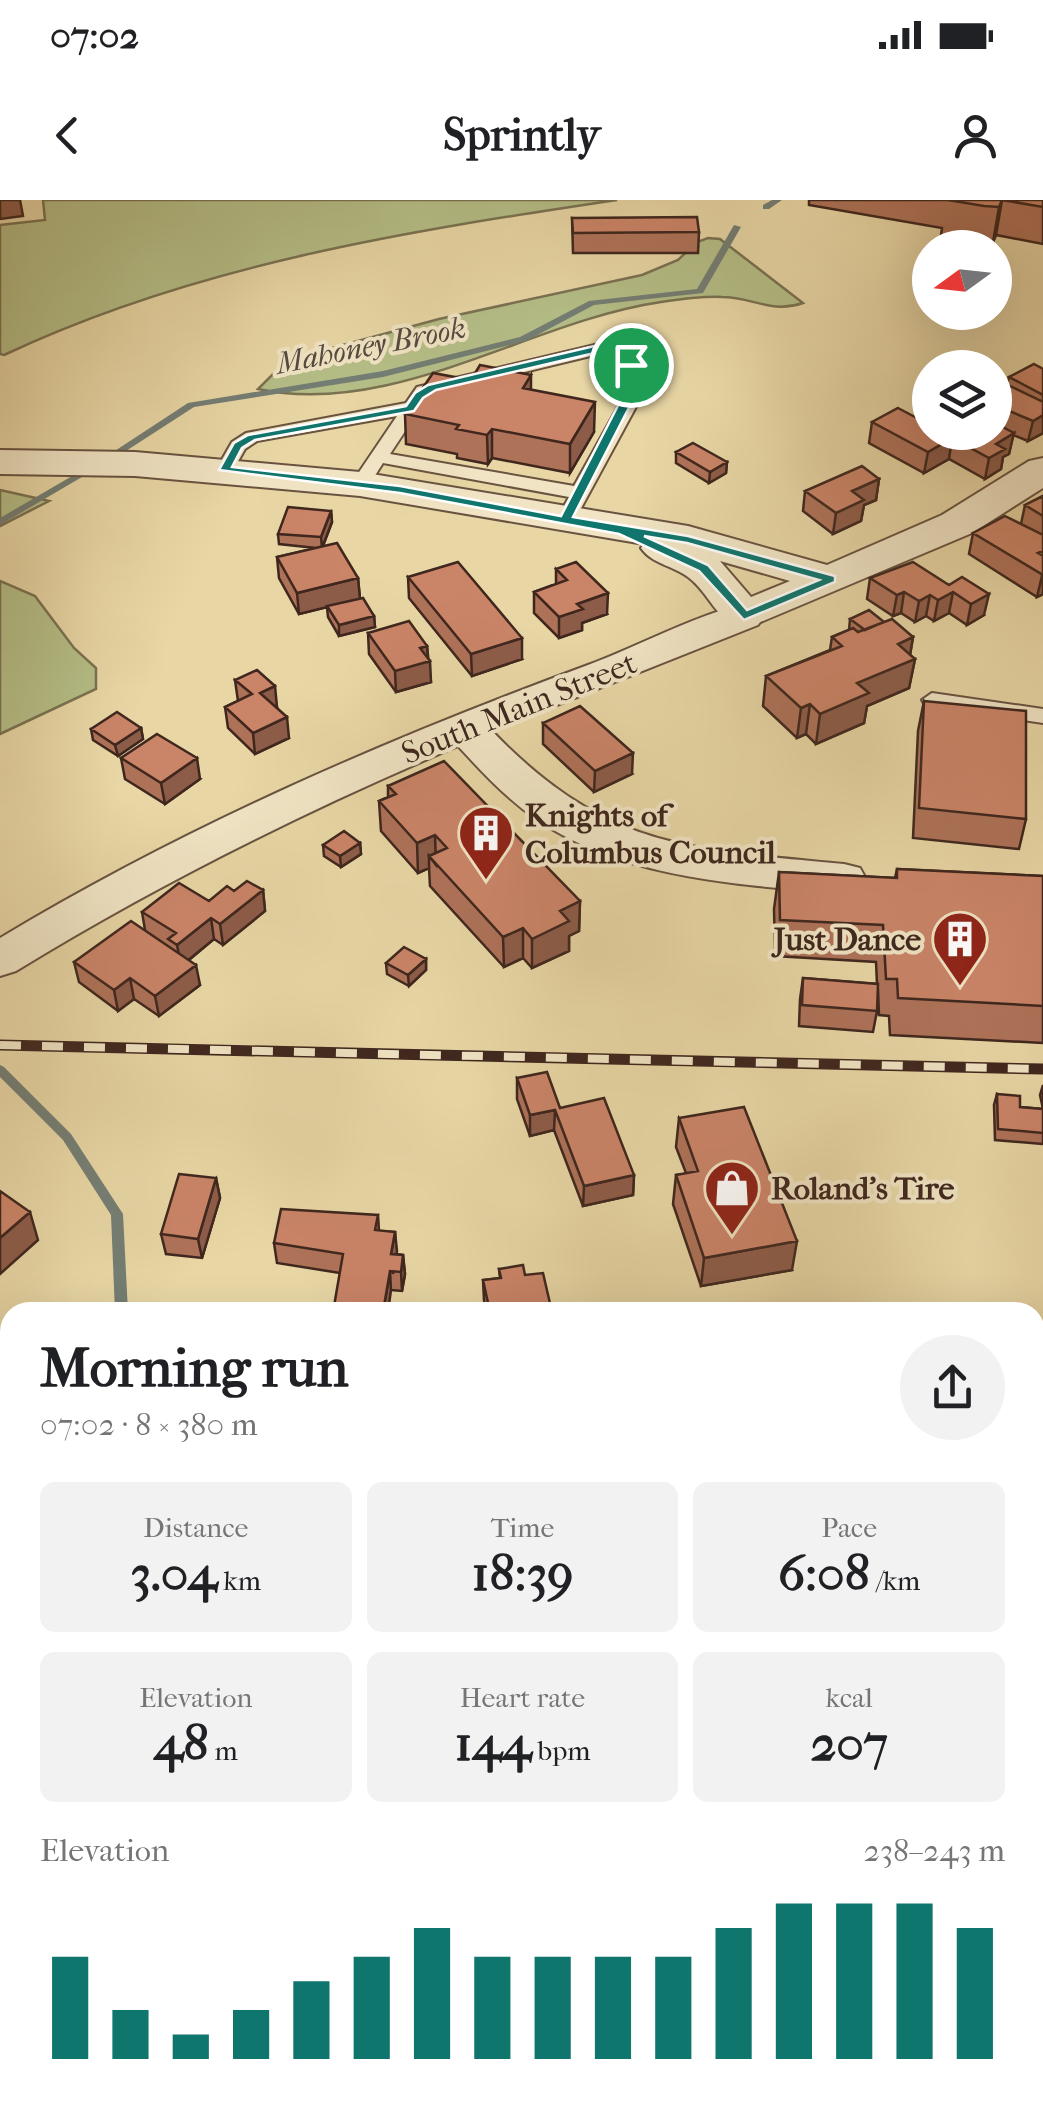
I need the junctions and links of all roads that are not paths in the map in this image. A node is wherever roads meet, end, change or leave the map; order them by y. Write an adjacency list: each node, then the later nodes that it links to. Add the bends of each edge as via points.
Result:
1 (410, 408): 3 (lane, via 252,437 238,446); 4 (lane); 6 (lane, via 432,388 603,348 624,350 633,388)
2 (0, 462): 3 (street)
3 (225, 470): 4 (street)
4 (369, 470): 6 (street)
5 (1043, 470): 8 (street, South Main Street, via 956,524)
6 (573, 506): 7 (street)
7 (622, 531): 8 (street, via 688,540); 9 (street, via 703,568)
8 (831, 579): 9 (street, South Main Street)
9 (744, 616): 12 (street, South Main Street)
10 (932, 700): 11 (lane)
11 (1043, 716)
12 (464, 727): 13 (street, via 544,805 628,849 680,862); 14 (street, South Main Street, via 219,840)
13 (892, 884)
14 (0, 959)

